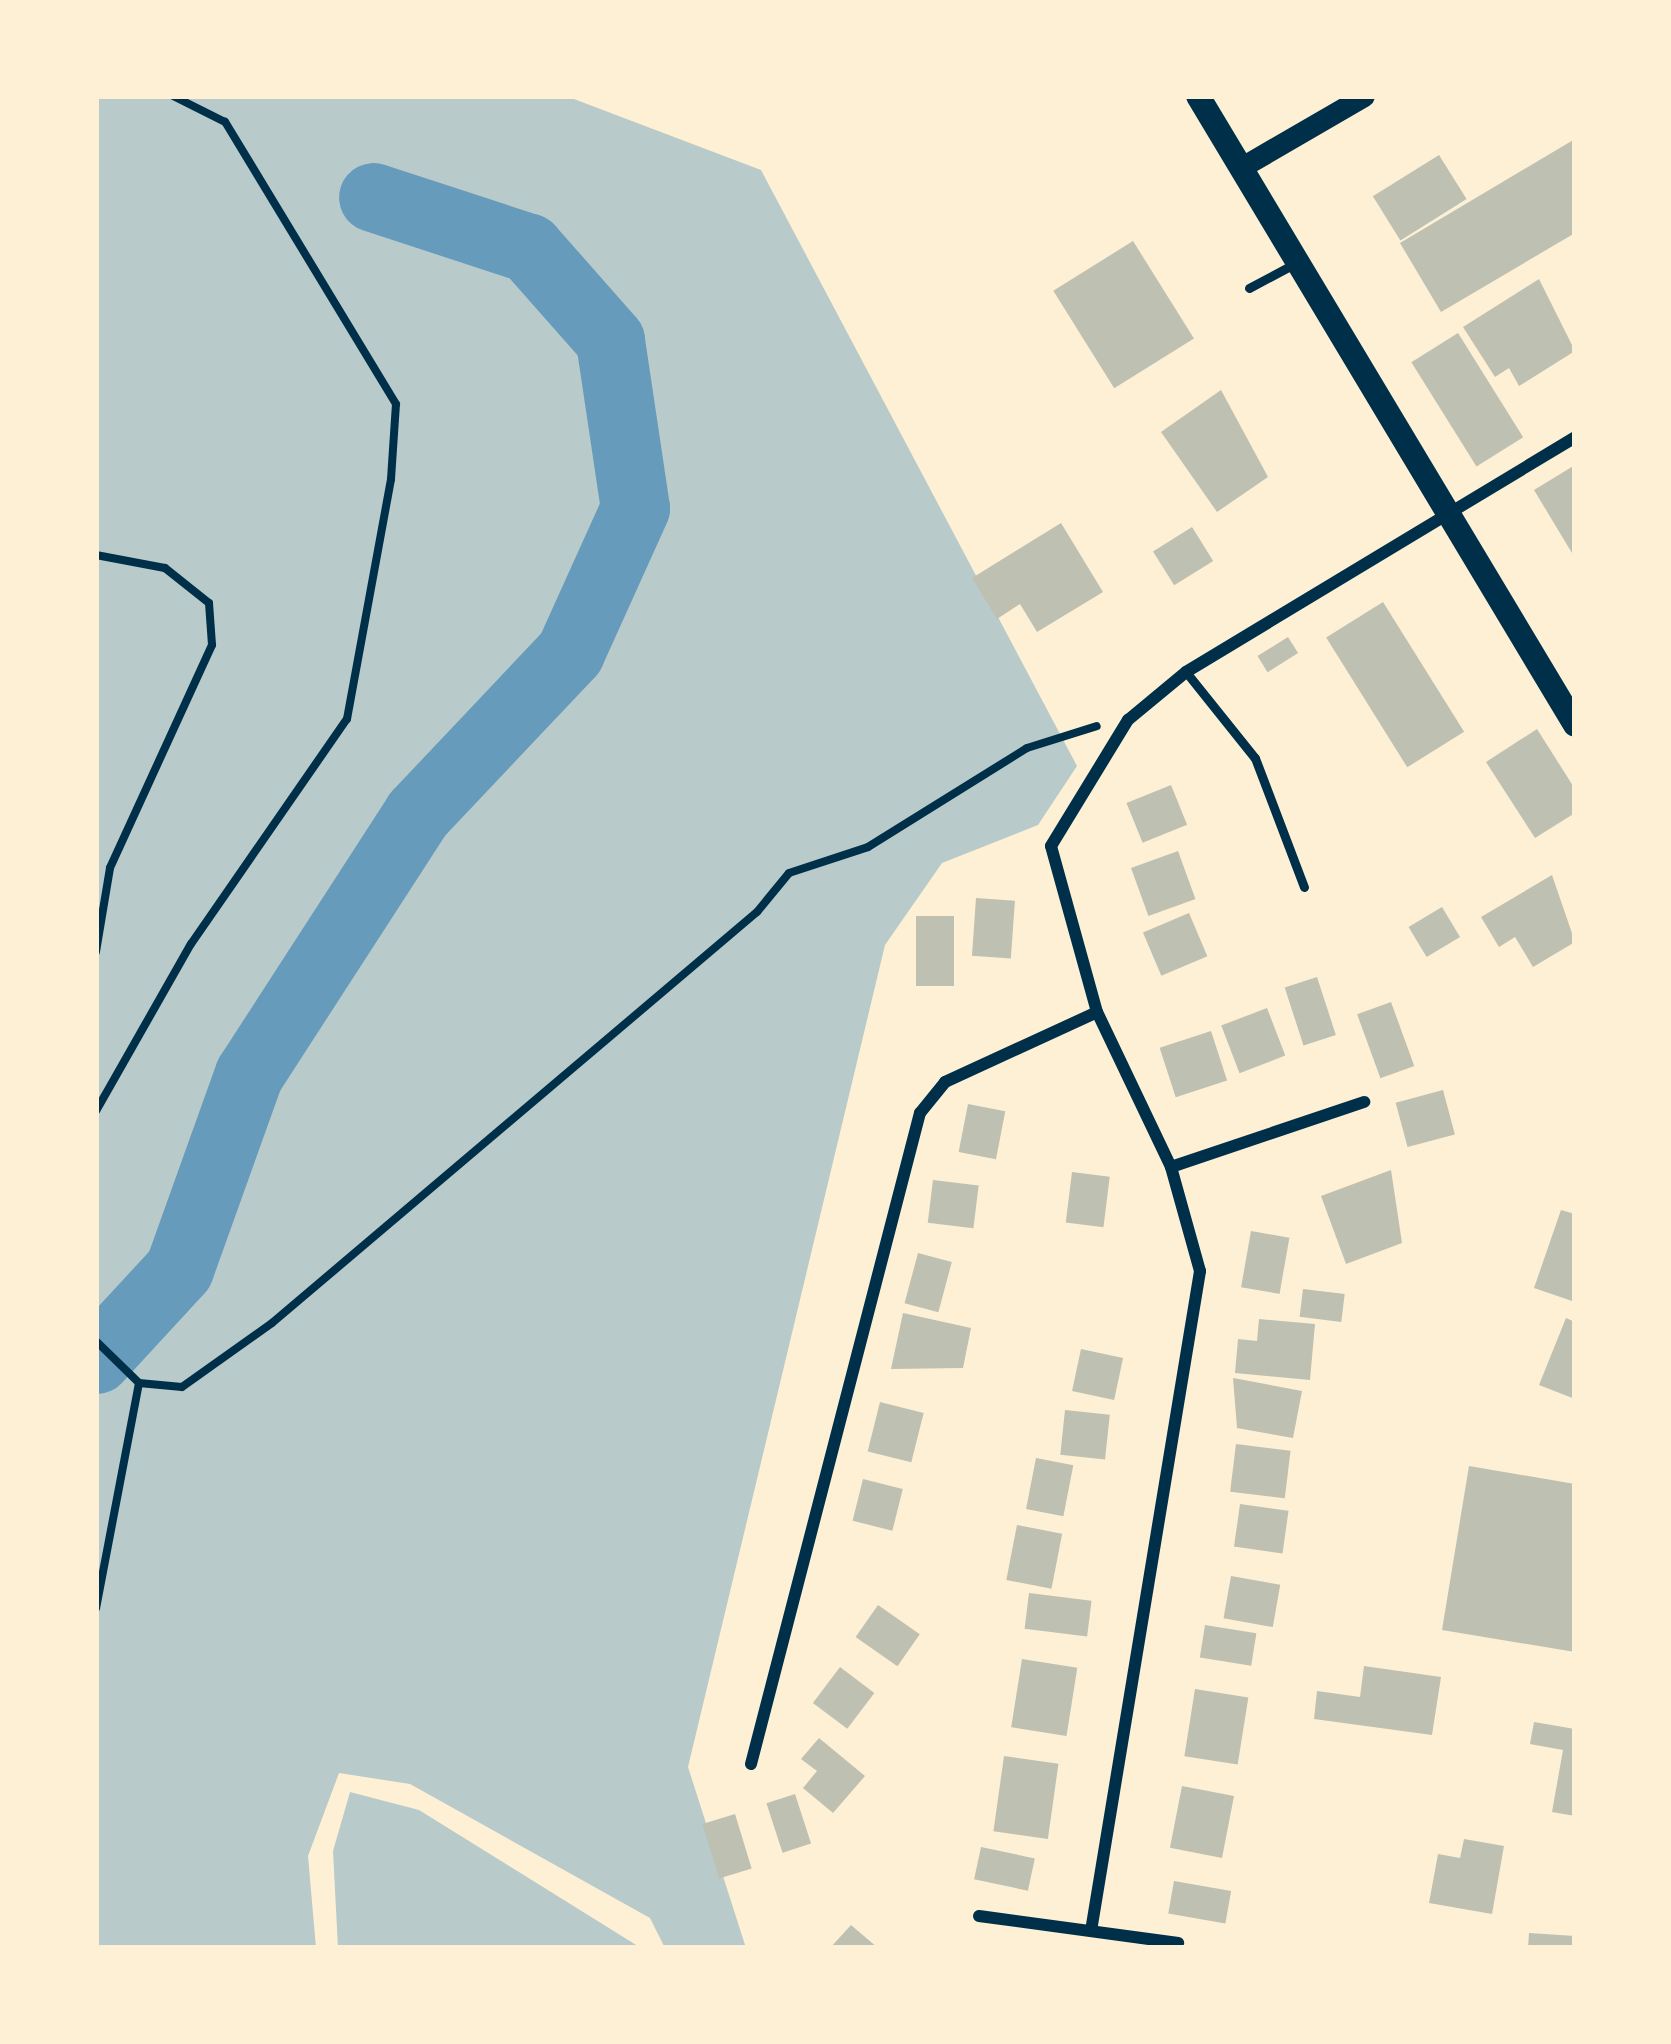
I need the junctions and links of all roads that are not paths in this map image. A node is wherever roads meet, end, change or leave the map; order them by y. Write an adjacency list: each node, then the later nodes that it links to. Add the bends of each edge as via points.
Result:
1 (1198, 96): 3 (main road)
2 (1364, 96): 3 (street)
3 (1240, 168): 4 (main road)
4 (1294, 265): 5 (lane); 7 (main road)
5 (1249, 288)
6 (1575, 437): 7 (street)
7 (1441, 516): 8 (street); 9 (main road)
8 (1186, 672): 10 (lane, via 1255,758); 11 (street, via 1127,720 1051,845)
9 (1575, 725)
10 (1304, 887)
11 (1097, 1012): 13 (street); 14 (street, via 945,1082 920,1113)
12 (1364, 1102): 13 (street)
13 (1171, 1167): 16 (street, via 1200,1271)
14 (751, 1764)
15 (979, 1916): 16 (street)
16 (1091, 1931): 17 (street)
17 (1178, 1943)

